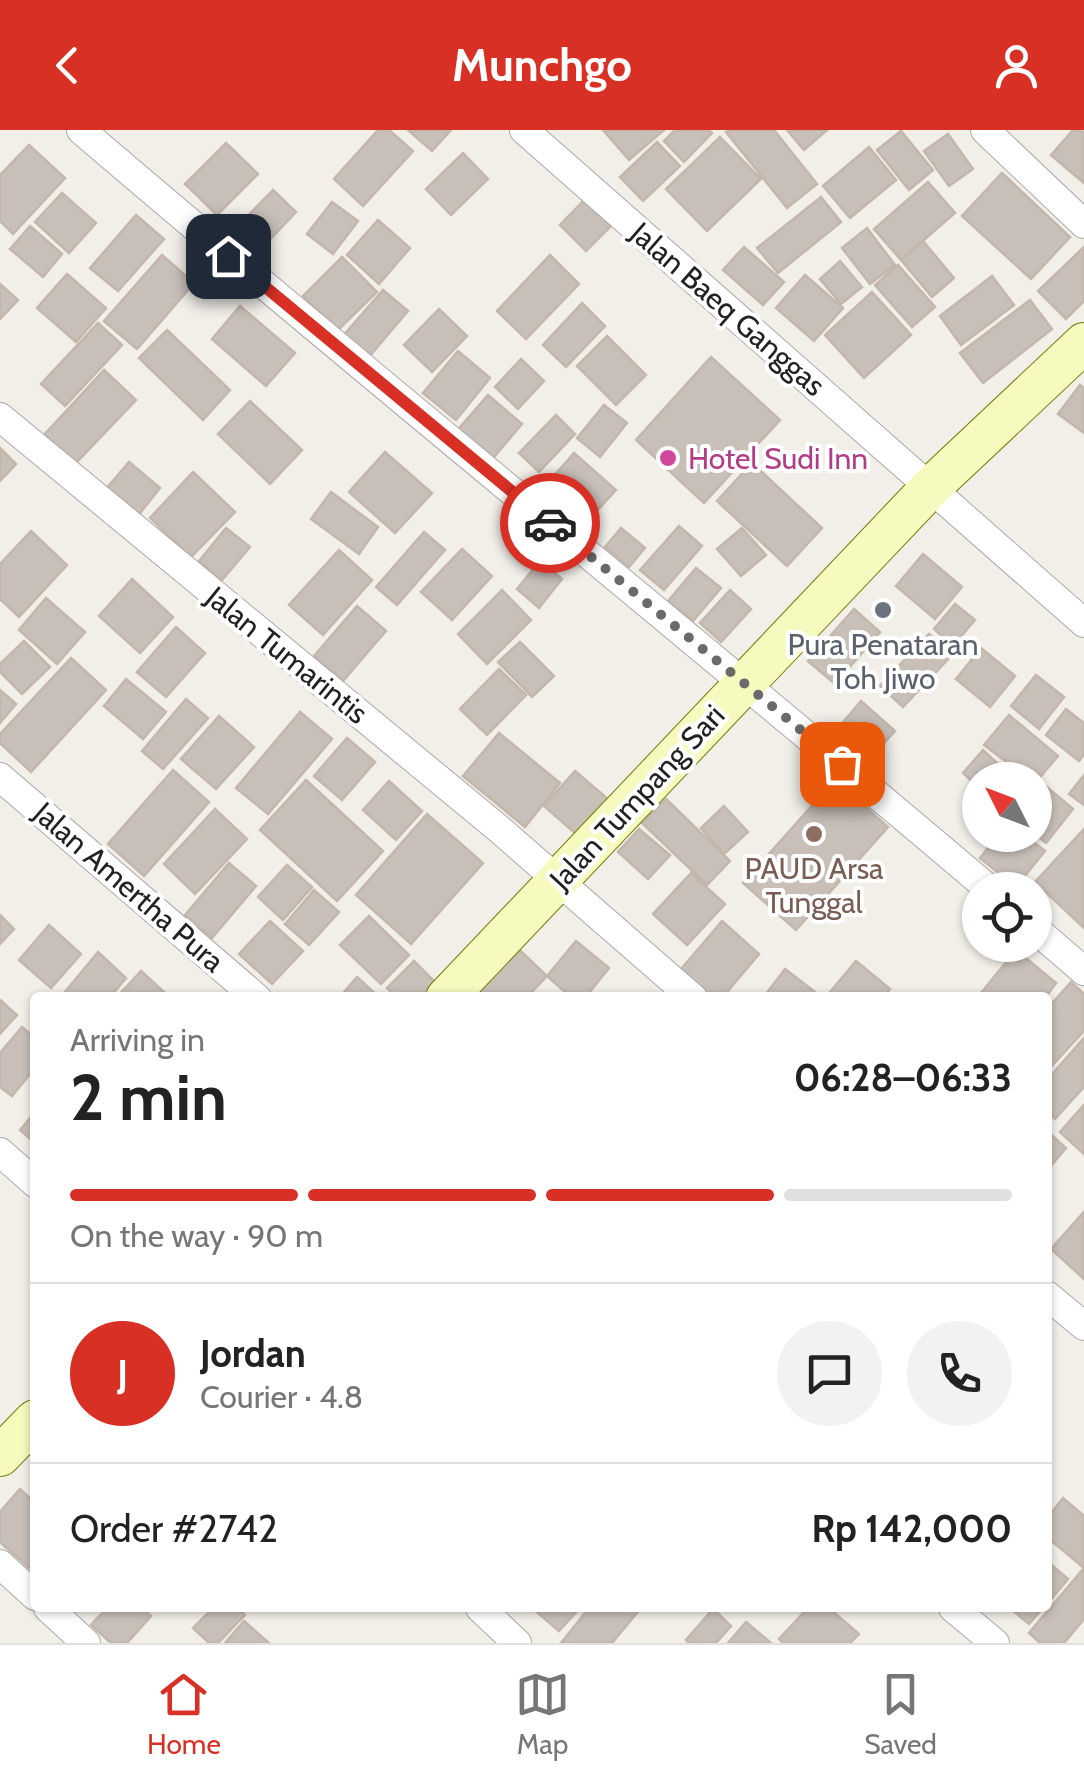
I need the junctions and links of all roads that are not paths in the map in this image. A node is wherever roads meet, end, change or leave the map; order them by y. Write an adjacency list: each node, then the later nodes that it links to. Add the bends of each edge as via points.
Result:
1 (81, 130): 9 (street, via 406,408)
2 (524, 130): 7 (street, Jalan Baeq Ganggas)
3 (985, 130): 4 (street)
4 (1084, 224)
5 (1084, 343): 7 (main road, Jalan Tumpang Sari)
6 (0, 417): 12 (street, Jalan Tumarintis)
7 (932, 486): 8 (street, Jalan Baeq Ganggas); 9 (main road, Jalan Tumpang Sari)
8 (1084, 623)
9 (745, 683): 11 (street); 12 (main road, Jalan Tumpang Sari)
10 (0, 776): 15 (street, Jalan Amertha Pura)
11 (969, 872)
12 (564, 889): 16 (main road, Jalan Tumpang Sari); 17 (street, Jalan Tumarintis)
13 (1052, 944): 14 (street)
14 (1084, 971)
15 (251, 992)
16 (452, 992)
17 (686, 992)
18 (0, 1152): 19 (street)
19 (30, 1179)
20 (1052, 1299): 21 (street)
21 (1084, 1326)
22 (30, 1425): 23 (main road)
23 (0, 1456)
24 (0, 1564): 25 (street)
25 (30, 1591)
26 (52, 1612): 29 (street)
27 (484, 1612): 30 (street)
28 (958, 1612): 31 (street)
29 (86, 1643)
30 (518, 1643)
31 (995, 1643)

